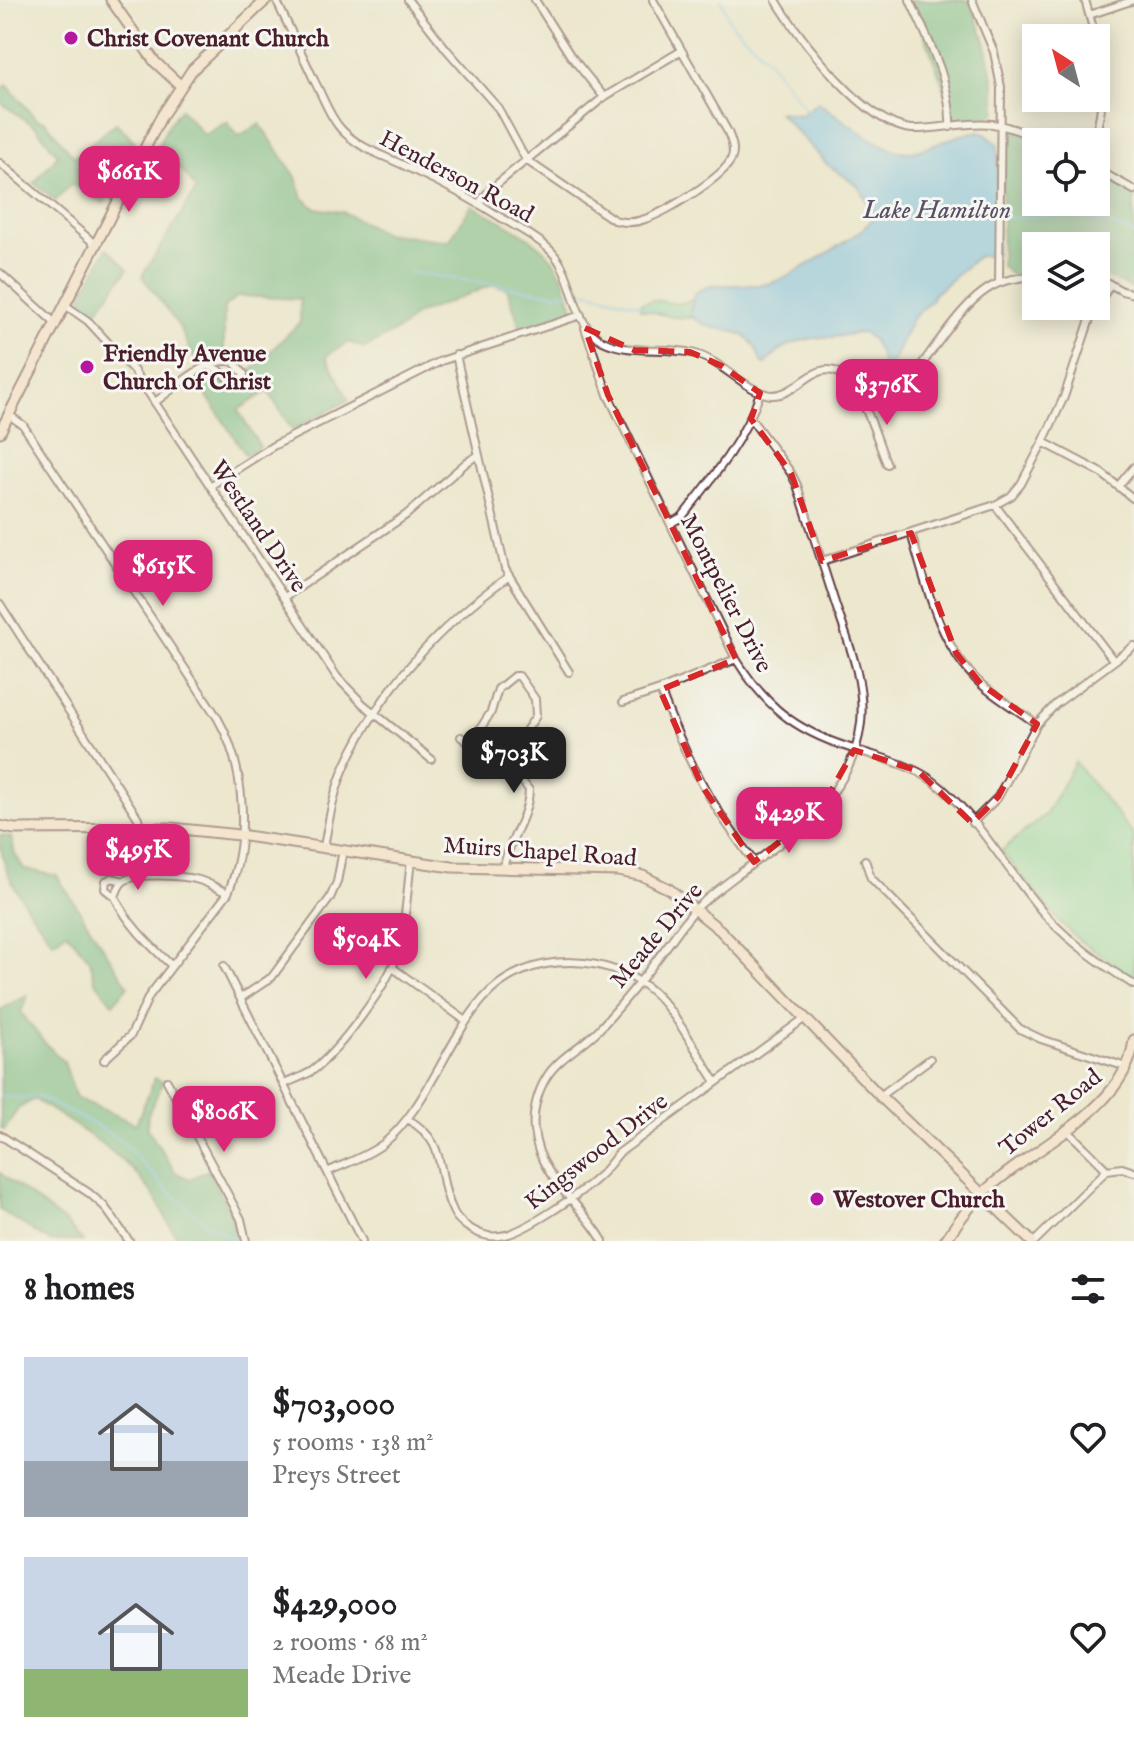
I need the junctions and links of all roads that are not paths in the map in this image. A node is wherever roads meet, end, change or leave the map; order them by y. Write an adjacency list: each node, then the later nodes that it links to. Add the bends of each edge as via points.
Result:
1 (111, 0): 14 (main road, via 155,62)
2 (266, 0): 14 (main road)
3 (276, 0): 24 (street, Henderson Road, via 343,131)
4 (408, 0): 20 (street, via 498,108)
5 (535, 0): 15 (street)
6 (653, 0): 13 (street)
7 (776, 0): 17 (street, via 796,31 876,115 909,129)
8 (910, 0): 17 (street, via 946,86)
9 (972, 0): 16 (street, via 998,69)
10 (1085, 0): 12 (street)
11 (1134, 0): 12 (street)
12 (1089, 15): 18 (street, via 1103,76)
13 (681, 51): 15 (street); 20 (street, via 732,144 733,156 717,177 653,217 620,222)
14 (180, 85): 25 (main road)
15 (604, 97): 20 (street)
16 (1001, 126): 17 (street); 19 (street); 28 (street)
17 (950, 127)
18 (1097, 128)
19 (1022, 134)
20 (526, 160): 24 (street)
21 (0, 163): 25 (street)
22 (1110, 177): 23 (street)
23 (1134, 190)
24 (479, 203): 32 (street, Henderson Road, via 554,254)
25 (95, 244): 31 (main road)
26 (0, 273): 34 (street)
27 (1022, 279): 28 (street)
28 (999, 283): 40 (street, via 972,302 896,397)
29 (1110, 285): 30 (street)
30 (1134, 294)
31 (65, 305): 34 (main road); 39 (street, Westland Drive, via 109,341)
32 (581, 315): 35 (street, Henderson Road); 36 (street)
33 (1090, 320): 44 (street)
34 (56, 324): 41 (main road)
35 (585, 328): 38 (street, via 603,341 634,350 690,352 722,366); 52 (street, Montpelier Drive, via 608,395)
36 (456, 355): 45 (street); 49 (street, via 273,446)
37 (208, 366): 37 (street, via 230,360 244,374 231,381); 39 (street)
38 (760, 393): 40 (street, via 777,395 817,372 836,370 845,374); 42 (street)
39 (155, 402): 49 (street, Westland Drive)
40 (863, 403): 46 (street)
41 (9, 415): 43 (main road); 74 (street, via 23,425 228,736 242,794)
42 (751, 419): 52 (street, via 691,506); 54 (street, Meade Drive, via 791,473)
43 (0, 432)
44 (1043, 442): 48 (street); 51 (street, via 1021,484)
45 (477, 456): 55 (street); 56 (street, via 406,515)
46 (887, 464)
47 (1134, 467): 48 (street)
48 (1119, 485): 50 (street)
49 (210, 486): 56 (street, Westland Drive)
50 (1134, 499)
51 (995, 505): 53 (street); 60 (street)
52 (671, 523): 59 (street, Montpelier Drive)
53 (911, 533): 54 (street); 65 (street, via 936,614 956,653 981,684)
54 (822, 561): 68 (street, Meade Drive, via 859,673 862,707)
55 (508, 577): 61 (street); 64 (street, via 471,602 425,647)
56 (285, 597): 64 (street, Westland Drive, via 337,677)
57 (0, 604): 73 (street)
58 (1134, 646): 60 (street)
59 (736, 659): 62 (street); 68 (street, Montpelier Drive, via 756,690 791,723)
60 (1114, 661): 65 (street)
61 (569, 672)
62 (660, 690): 63 (street); 79 (street, via 702,786)
63 (623, 702)
64 (375, 714): 69 (street, Westland Drive); 75 (street, via 345,765)
65 (1037, 724): 71 (street, via 998,797)
66 (461, 737): 67 (street)
67 (471, 743): 70 (street); 70 (street, via 487,720 498,689 519,676 535,699 536,716)
68 (854, 750): 71 (street, Montpelier Drive, via 918,771 947,793); 79 (street, Meade Drive, via 821,809)
69 (431, 759)
70 (502, 766): 80 (street, via 529,790)
71 (972, 823): 89 (street, Montpelier Drive, via 1047,917)
72 (0, 826): 73 (main road, Muirs Chapel Road)
73 (140, 827): 74 (main road, Muirs Chapel Road)
74 (239, 835): 75 (main road, Muirs Chapel Road); 82 (street, via 236,874)
75 (324, 847): 76 (main road, Muirs Chapel Road)
76 (343, 850): 78 (main road, Muirs Chapel Road); 90 (street, via 330,898 272,977)
77 (865, 860): 96 (street, via 871,878 1020,1029)
78 (411, 861): 80 (main road, Muirs Chapel Road); 87 (street)
79 (754, 862): 84 (street, Meade Drive)
80 (503, 869): 84 (main road, Muirs Chapel Road, via 630,873 655,881)
81 (124, 881): 82 (street, via 170,876); 83 (street); 83 (street, via 106,881 105,889)
82 (228, 893): 85 (street)
83 (115, 897): 85 (street, via 128,920)
84 (696, 909): 88 (street, Meade Drive); 91 (main road, Muirs Chapel Road)
85 (172, 966): 95 (street, via 149,996 131,1035)
86 (224, 966): 90 (street)
87 (393, 968): 92 (street); 99 (street, via 325,1059)
88 (639, 984): 92 (street, via 580,962 547,963 499,984); 98 (street, via 660,999); 108 (street, Meade Drive, via 593,1036 556,1065 539,1090 537,1143 547,1171)
89 (1134, 985)
90 (241, 998): 99 (street)
91 (805, 1018): 98 (street, Kingswood Drive); 100 (main road, Muirs Chapel Road)
92 (466, 1021): 101 (street)
93 (1134, 1040): 96 (main road, Tower Road)
94 (930, 1059): 100 (street)
95 (104, 1060)
96 (1127, 1067): 102 (main road, Tower Road, via 1115,1089)
97 (167, 1081): 111 (street, via 241,1219)
98 (716, 1082): 108 (street, Kingswood Drive, via 619,1153)
99 (284, 1084): 105 (street)
100 (880, 1096): 107 (main road, Muirs Chapel Road)
101 (407, 1119): 105 (street, via 381,1145); 109 (street, Kingswood Drive, via 430,1136 457,1219)
102 (1066, 1129): 104 (street); 107 (main road, Tower Road)
103 (0, 1135): 110 (street, via 89,1193)
104 (1107, 1170): 106 (street); 115 (street)
105 (329, 1171): 112 (street)
106 (1134, 1172)
107 (983, 1194): 114 (main road, Tower Road); 115 (main road, Muirs Chapel Road)
108 (569, 1199): 109 (street, Kingswood Drive); 113 (street, Meade Drive)
109 (497, 1239)
110 (129, 1241)
111 (246, 1241)
112 (362, 1241)
113 (603, 1241)
114 (945, 1241)
115 (1033, 1241)

